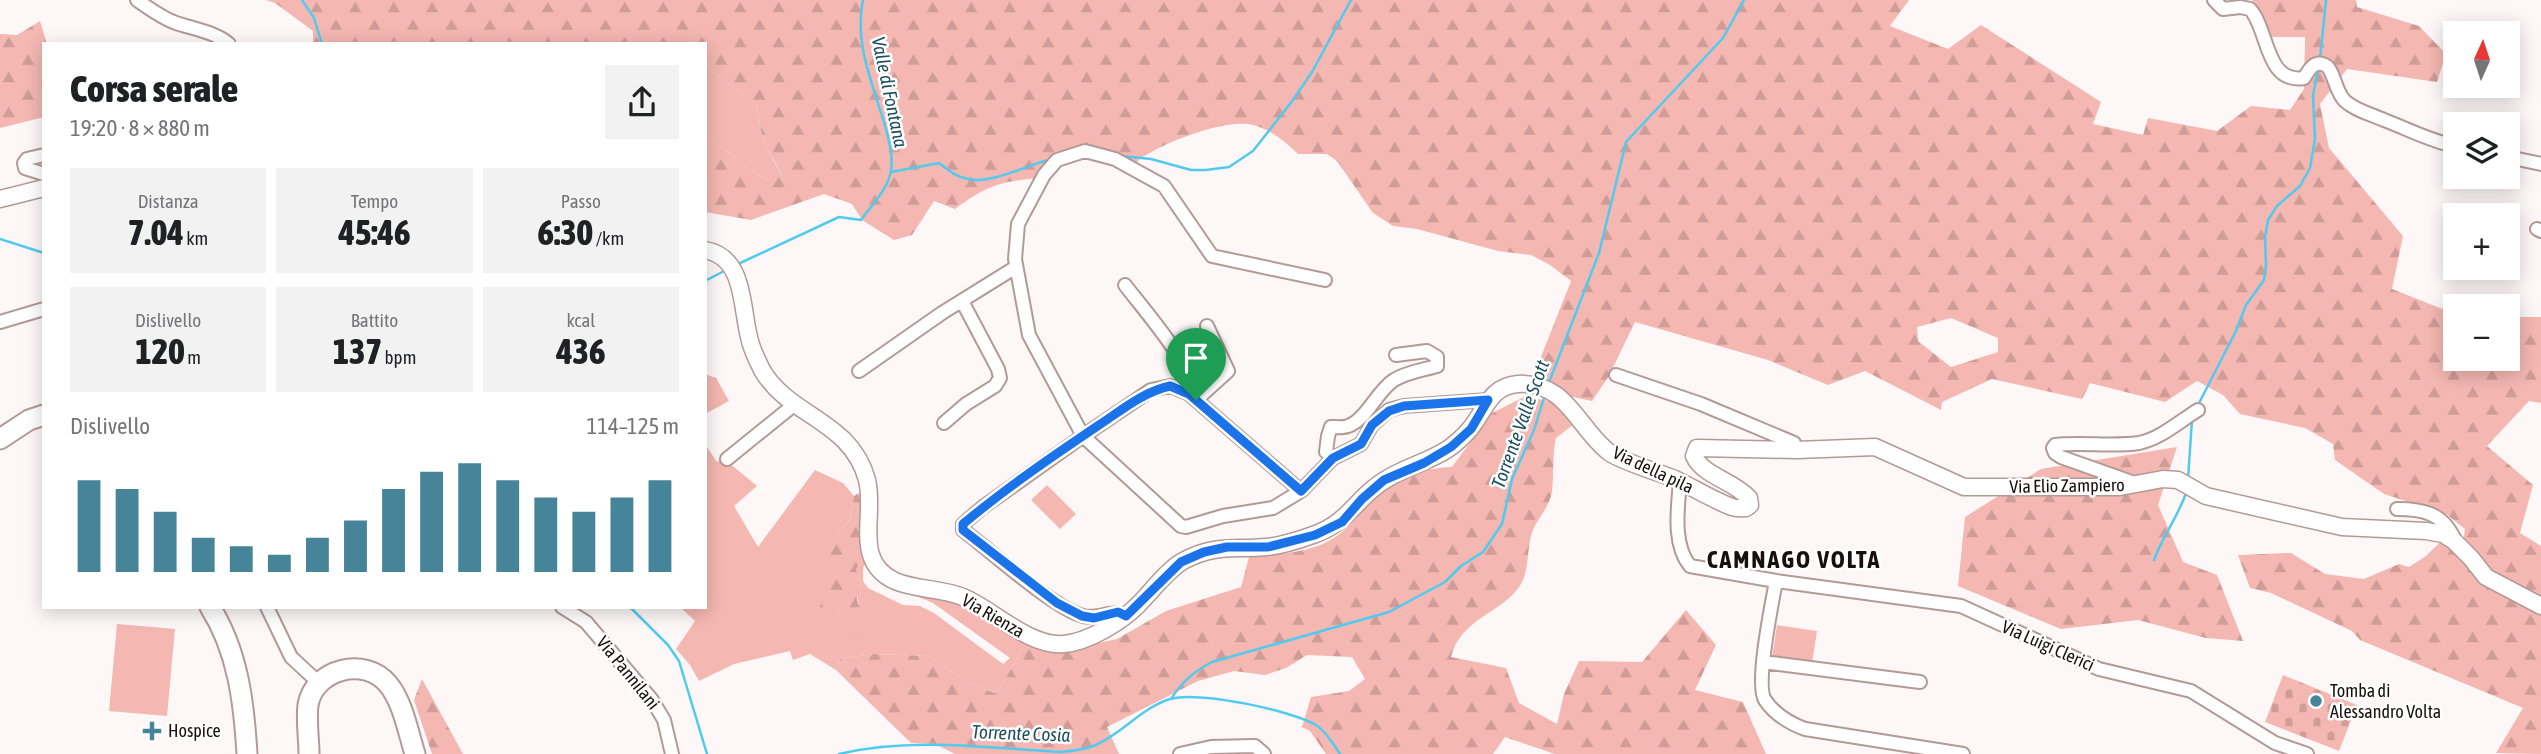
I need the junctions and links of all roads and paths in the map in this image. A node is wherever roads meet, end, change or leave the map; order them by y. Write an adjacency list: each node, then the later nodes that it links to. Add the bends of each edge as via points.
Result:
1 (137, 0): 3 (street, via 173,22)
2 (2214, 0): 4 (street, via 2224,9 2250,9 2274,65 2284,75 2304,78 2316,64 2325,65 2339,95 2353,107)
3 (227, 42)
4 (2443, 142)
5 (42, 155): 8 (street, via 24,163 25,168)
6 (2520, 160): 7 (street)
7 (2541, 164)
8 (42, 173)
9 (42, 188): 10 (street)
10 (0, 199)
11 (712, 252): 24 (street, Via Rienza, via 731,264 750,342 768,378)
12 (1016, 267): 13 (street, via 1018,224 1044,175 1057,160 1085,151 1115,159 1164,186 1212,256); 15 (street); 28 (street, via 1029,334)
13 (1325, 280)
14 (1125, 285): 22 (street, via 1188,370)
15 (962, 301): 20 (street); 27 (street, via 1000,378)
16 (42, 310): 17 (street)
17 (0, 321)
18 (1207, 326): 22 (street, via 1233,369)
19 (1396, 355): 31 (street, via 1427,351 1437,357 1437,366 1395,379 1362,416 1348,426 1331,427 1326,452)
20 (859, 371)
21 (1616, 375): 30 (street, via 1701,404 1794,443)
22 (1196, 400): 28 (street, via 1170,386 1152,390); 35 (street)
23 (1488, 400): 31 (street, via 1389,411 1372,425 1361,444); 33 (street, Via della pila, via 1503,387 1538,385 1570,407 1609,453); 44 (street, Via Rienza, via 1471,429 1451,447 1384,480 1342,522 1315,535 1268,547 1227,547 1192,557 1181,562)
24 (795, 404): 32 (street); 44 (street, Via Rienza, via 831,427 854,451 869,492 867,545 871,561 881,573 900,583 966,598 1046,643 1086,638)
25 (2194, 413): 34 (street, via 2139,443 2071,443 2053,448 2062,457)
26 (42, 416): 29 (main road)
27 (944, 423)
28 (1083, 436): 35 (street, via 1181,526 1273,508); 44 (street, via 983,507 963,524 963,530 1057,603 1082,616 1118,612)
29 (0, 439)
30 (1797, 450): 34 (street, Via Elio Zampiero, via 1881,448 1964,487); 36 (street, Via Elio Zampiero, via 1702,447 1695,452 1699,465 1746,494)
31 (1333, 458): 35 (street)
32 (727, 459)
33 (1680, 481): 36 (street, Via della pila, via 1734,508); 39 (street, Via Luigi Clerici, via 1677,523 1690,566)
34 (2137, 484): 38 (street, Via Elio Zampiero, via 2178,480 2206,496 2342,527 2426,531)
35 (1301, 491)
36 (1750, 505)
37 (2397, 509): 38 (street, via 2433,514)
38 (2455, 541): 40 (street, via 2486,578)
39 (1776, 581): 45 (street); 55 (street, Via Luigi Clerici, via 1961,606 2099,669 2191,691 2275,743)
40 (2541, 606)
41 (211, 609): 48 (main road, via 224,629 244,702)
42 (268, 609): 47 (street, via 291,657)
43 (565, 609): 51 (street, Via Pannilani, via 586,622 652,699 664,720)
44 (1126, 616)
45 (1763, 662): 46 (street); 54 (street, via 1763,699 1788,722 1805,729)
46 (1920, 682)
47 (319, 683): 49 (main road, via 308,706); 50 (main road, via 347,669 380,677 395,694)
48 (247, 754)
49 (309, 754)
50 (415, 754)
51 (671, 754)
52 (1180, 754): 53 (street, via 1212,747 1255,746)
53 (1264, 754)
54 (1963, 754)
55 (2307, 754)

